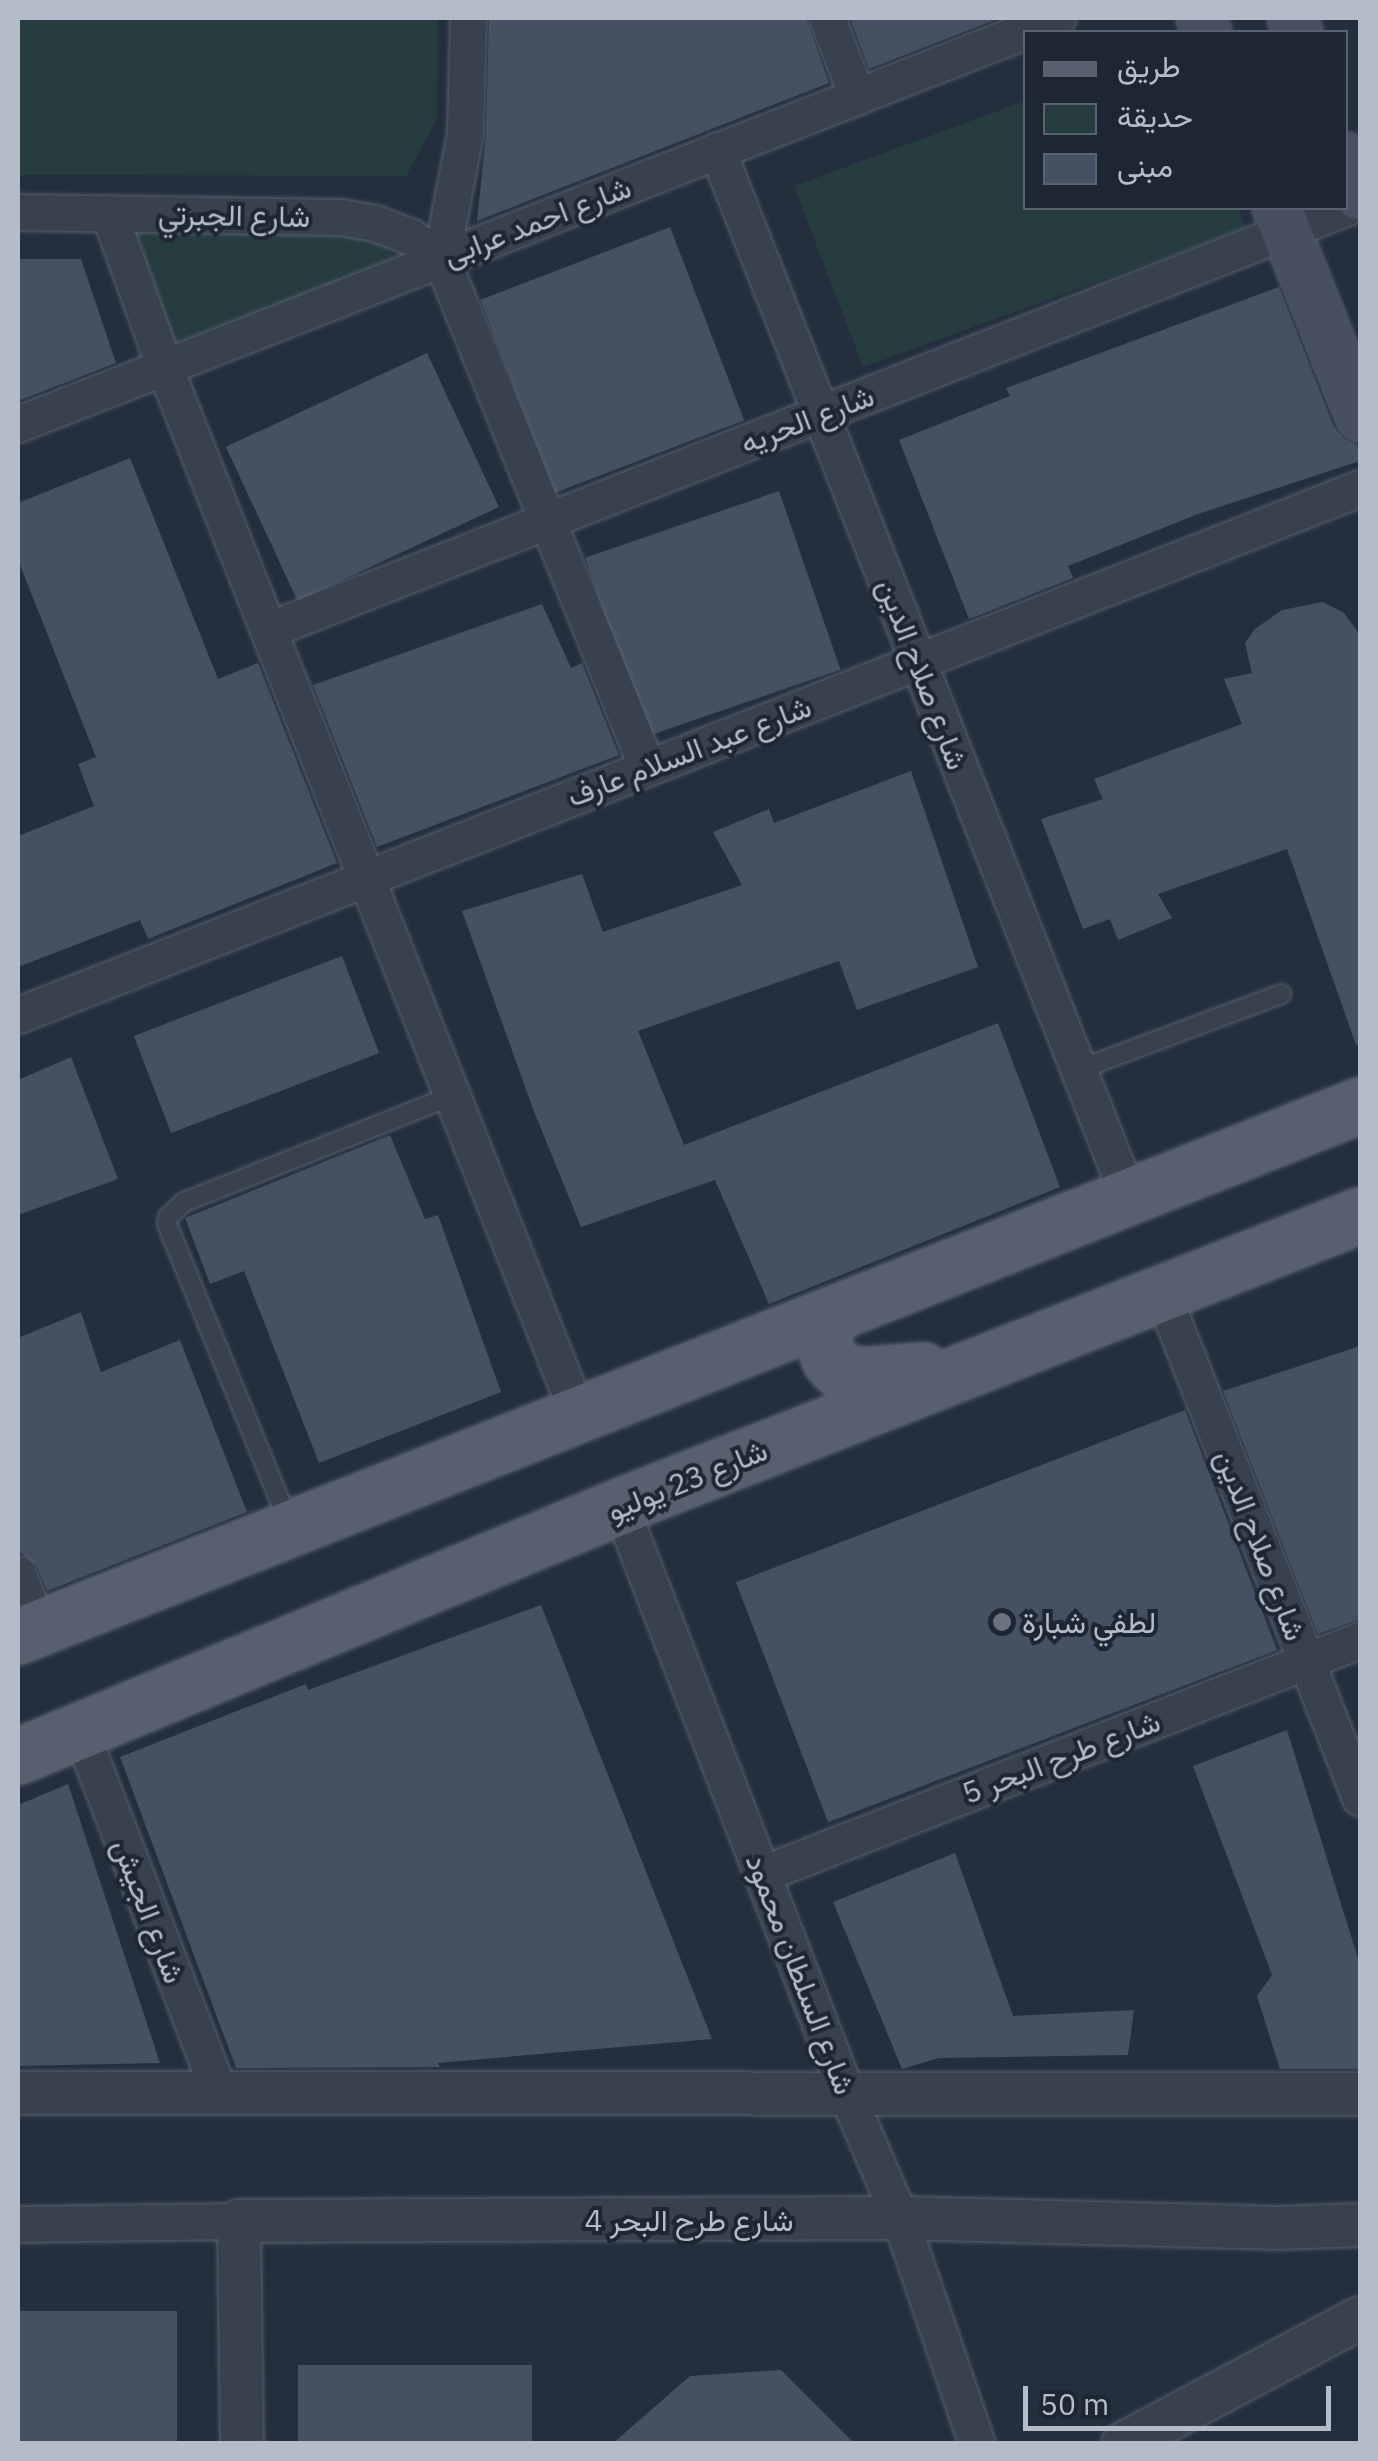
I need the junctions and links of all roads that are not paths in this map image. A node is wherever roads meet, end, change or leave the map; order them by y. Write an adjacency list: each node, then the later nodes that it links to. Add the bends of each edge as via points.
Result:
1 (468, 18): 14 (street, via 465,133)
2 (827, 18): 6 (street)
3 (1057, 18): 4 (street, شارع احمد عرابى)
4 (1026, 30)
5 (1023, 31): 6 (street, شارع احمد عرابى)
6 (857, 96): 7 (street, شارع احمد عرابى)
7 (718, 150): 14 (street, شارع احمد عرابى); 16 (street, شارع صلاح الدين)
8 (1348, 162): 9 (main road)
9 (1360, 198)
10 (1315, 210): 13 (street, شارع الحريه)
11 (18, 212): 12 (street, شارع الجبرتي)
12 (109, 212): 14 (street, شارع الجبرتي, via 340,216 375,222); 15 (street)
13 (1282, 219): 16 (street, شارع الحريه); 17 (main road)
14 (441, 258): 15 (street, شارع احمد عرابى); 20 (street)
15 (164, 366): 18 (street, شارع احمد عرابى); 21 (street)
16 (820, 413): 20 (street, شارع الحريه); 22 (street, شارع صلاح الدين)
17 (1360, 416)
18 (18, 424)
19 (1360, 488): 22 (street, شارع عبد السلام عارف)
20 (547, 520): 21 (street, شارع الحريه); 23 (street)
21 (268, 630): 24 (street)
22 (918, 662): 23 (street, شارع عبد السلام عارف); 27 (street, شارع صلاح الدين)
23 (648, 768): 24 (street, شارع عبد السلام عارف)
24 (366, 878): 26 (street, شارع عبد السلام عارف); 28 (street)
25 (1281, 994): 27 (lane)
26 (18, 1015)
27 (1078, 1070): 30 (street, شارع صلاح الدين)
28 (452, 1096): 35 (street); 37 (lane, via 184,1202 168,1216)
29 (1360, 1105): 30 (main road)
30 (1128, 1198): 33 (main road)
31 (1360, 1215): 32 (main road, شارع 23 يوليو)
32 (1162, 1293): 34 (main road, شارع 23 يوليو); 41 (street, شارع صلاح الدين)
33 (832, 1315): 34 (main road, via 824,1348 847,1374); 35 (main road)
34 (977, 1365): 36 (main road, شارع 23 يوليو)
35 (578, 1415): 37 (main road)
36 (620, 1506): 42 (main road, شارع 23 يوليو); 45 (street, شارع السلطان محمود)
37 (291, 1528): 39 (main road)
38 (18, 1574): 39 (street)
39 (28, 1632)
40 (1360, 1640): 41 (street, شارع طرح البحر 5)
41 (1307, 1661): 44 (street, شارع صلاح الدين); 45 (street, شارع طرح البحر 5)
42 (80, 1730): 43 (main road, شارع 23 يوليو); 47 (street, شارع الجيش)
43 (18, 1756)
44 (1360, 1798)
45 (762, 1874): 48 (street, شارع السلطان محمود)
46 (18, 2092): 47 (street)
47 (219, 2092): 48 (street)
48 (846, 2092): 49 (street); 50 (street, شارع السلطان محمود)
49 (1360, 2094)
50 (900, 2218): 51 (street, شارع طرح البحر 4); 53 (street, شارع طرح البحر 4); 56 (street, شارع السلطان محمود)
51 (239, 2221): 52 (street, شارع طرح البحر 4); 55 (street)
52 (18, 2224)
53 (1360, 2225)
54 (1360, 2318): 57 (street)
55 (242, 2444)
56 (977, 2444)
57 (1123, 2444)

